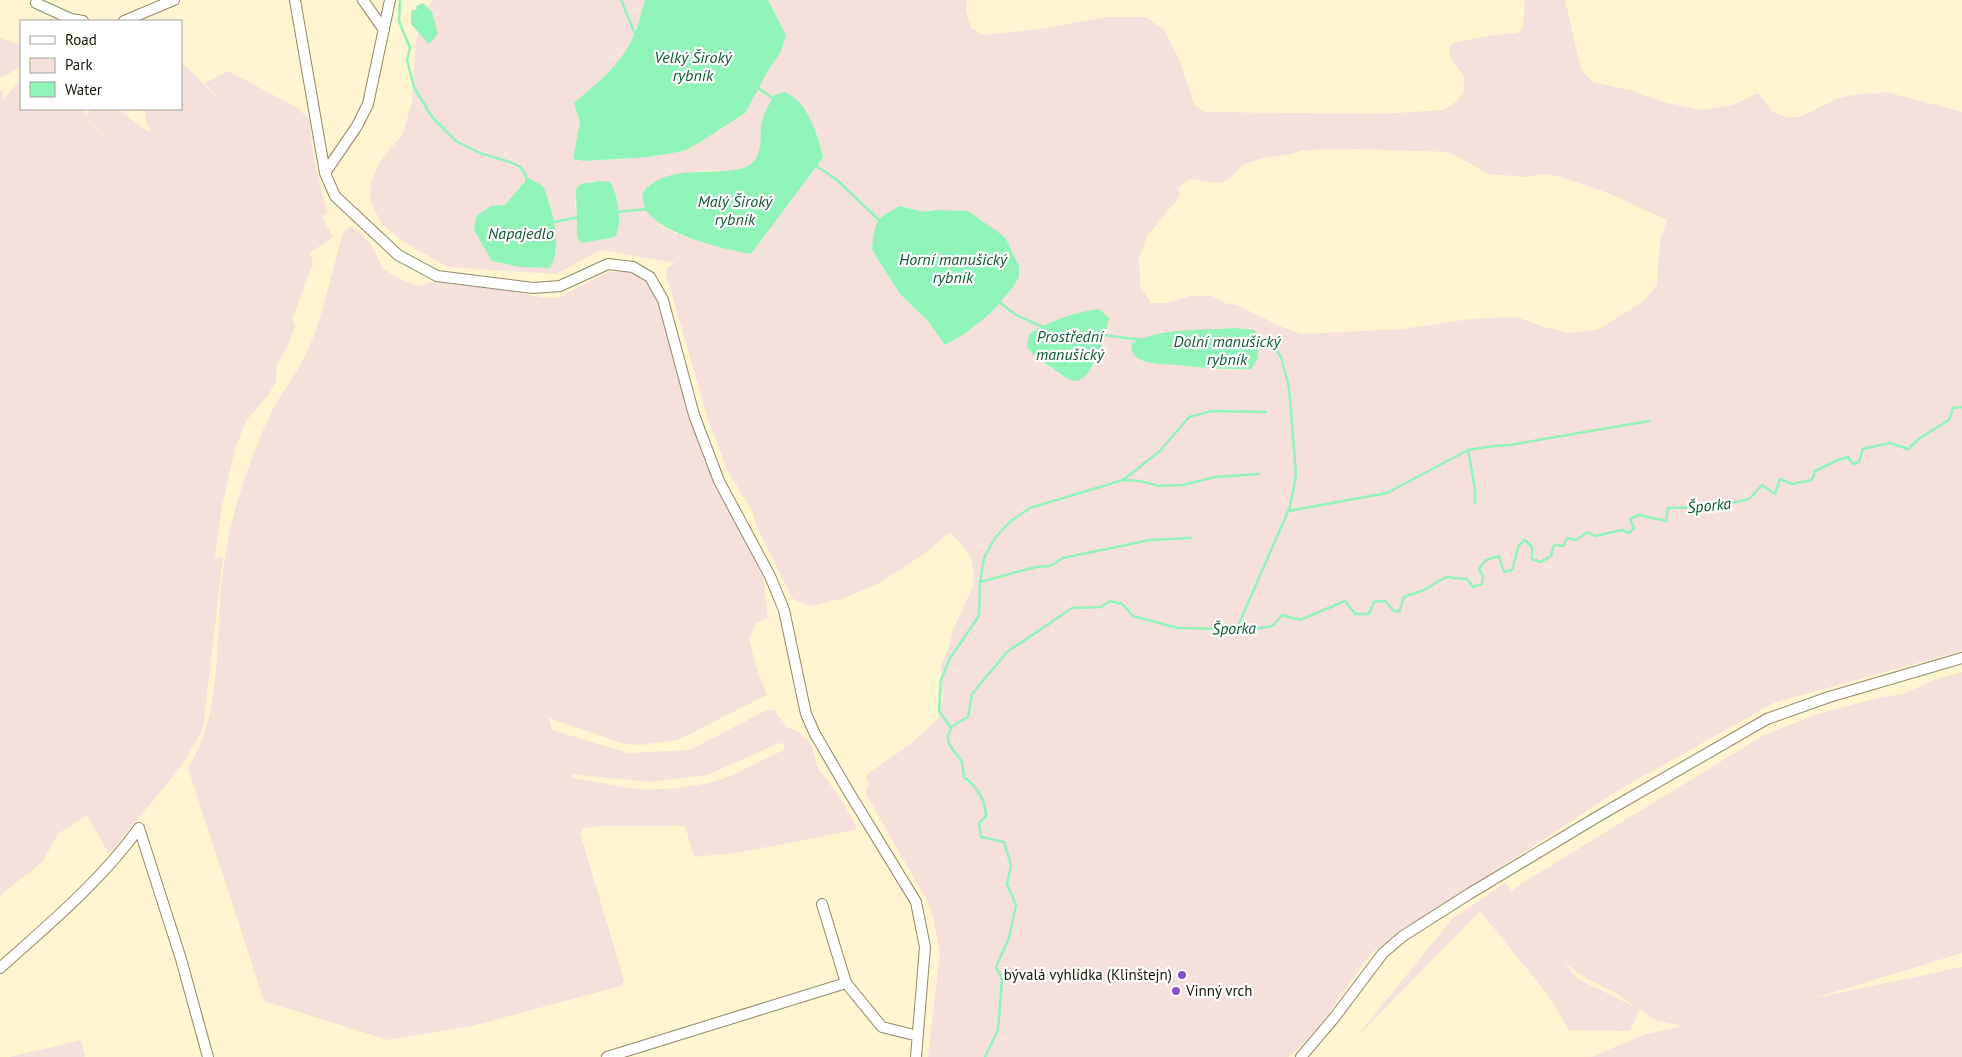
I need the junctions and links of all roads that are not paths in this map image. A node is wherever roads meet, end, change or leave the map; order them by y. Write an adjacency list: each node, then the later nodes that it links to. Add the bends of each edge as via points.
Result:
1 (174, 0): 7 (street)
2 (295, 0): 9 (street)
3 (363, 0): 8 (street)
4 (390, 0): 8 (street)
5 (36, 3): 6 (street)
6 (77, 20)
7 (126, 20)
8 (384, 30): 9 (street, via 368,104 358,126)
9 (325, 173): 14 (street, via 335,196 398,255 437,276 533,288 560,286 608,264 633,267 650,277 663,300 694,415 719,481 770,576 784,610 806,714 916,902 925,947)
10 (1962, 658): 18 (street, via 1829,696 1768,719 1477,889 1403,936 1383,953)
11 (822, 904): 13 (street)
12 (0, 968): 15 (street, via 91,886 139,828)
13 (846, 983): 14 (street, via 882,1027); 16 (street)
14 (918, 1036): 17 (street)
15 (208, 1057)
16 (607, 1057)
17 (916, 1057)
18 (1301, 1057)

